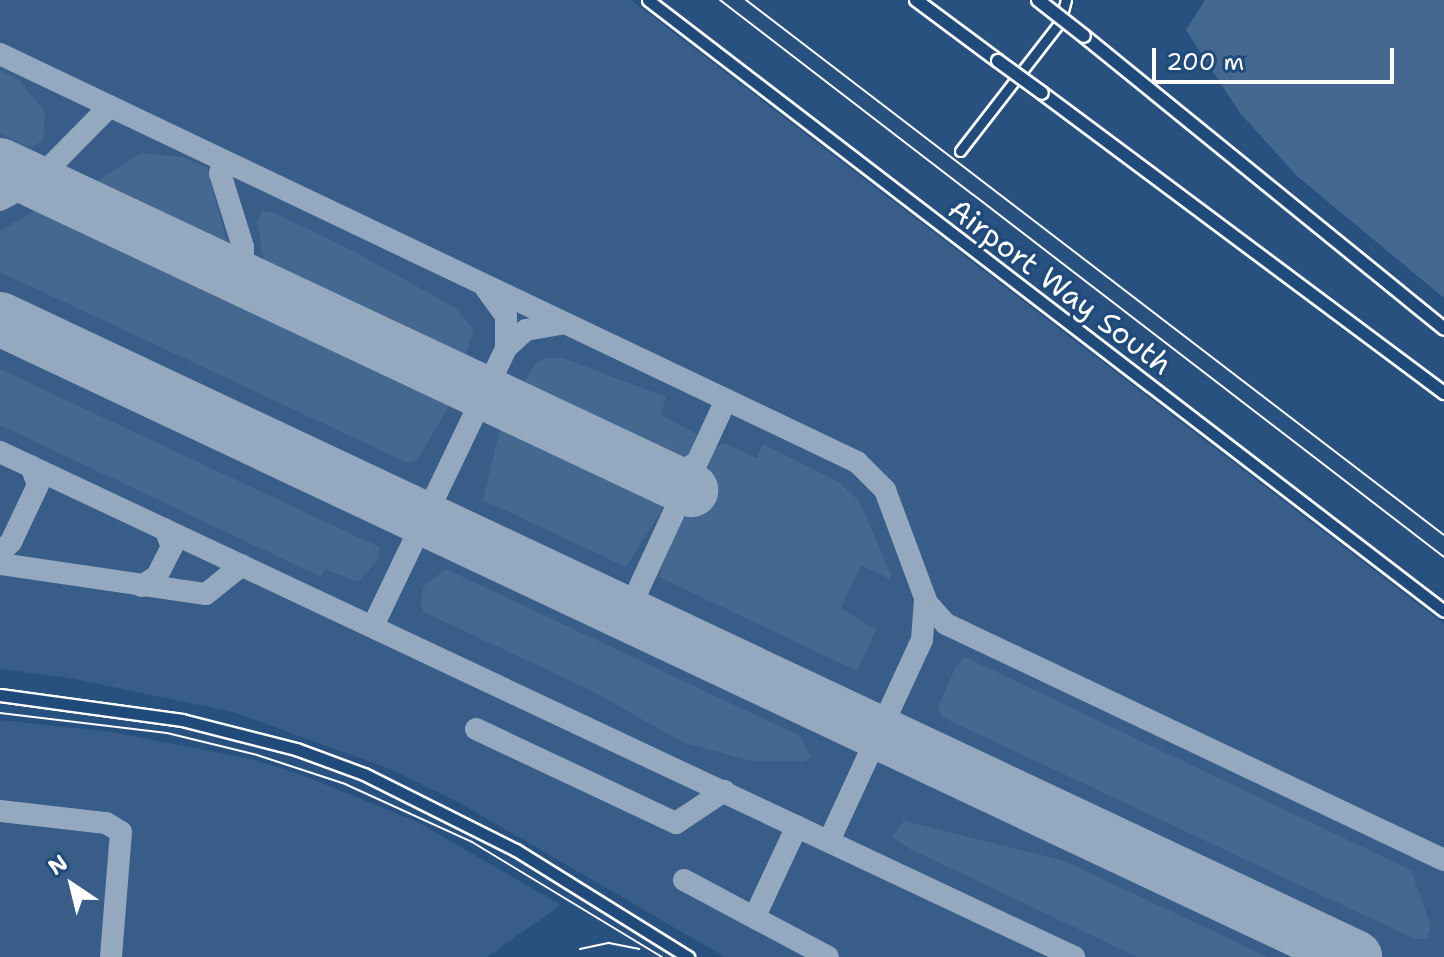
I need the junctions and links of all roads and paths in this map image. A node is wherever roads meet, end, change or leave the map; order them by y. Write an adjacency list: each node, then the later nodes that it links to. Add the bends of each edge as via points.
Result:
1 (648, 0): 8 (main road, Airport Way South)
2 (916, 0): 7 (highway, bridge)
3 (1038, 0): 6 (highway, bridge)
4 (1066, 0): 5 (street, via 1060,22)
5 (960, 151)
6 (1444, 329)
7 (1444, 393)
8 (1444, 611)
9 (0, 695): 10 (main road, via 182,720 296,749 364,774 516,850)
10 (688, 957)

